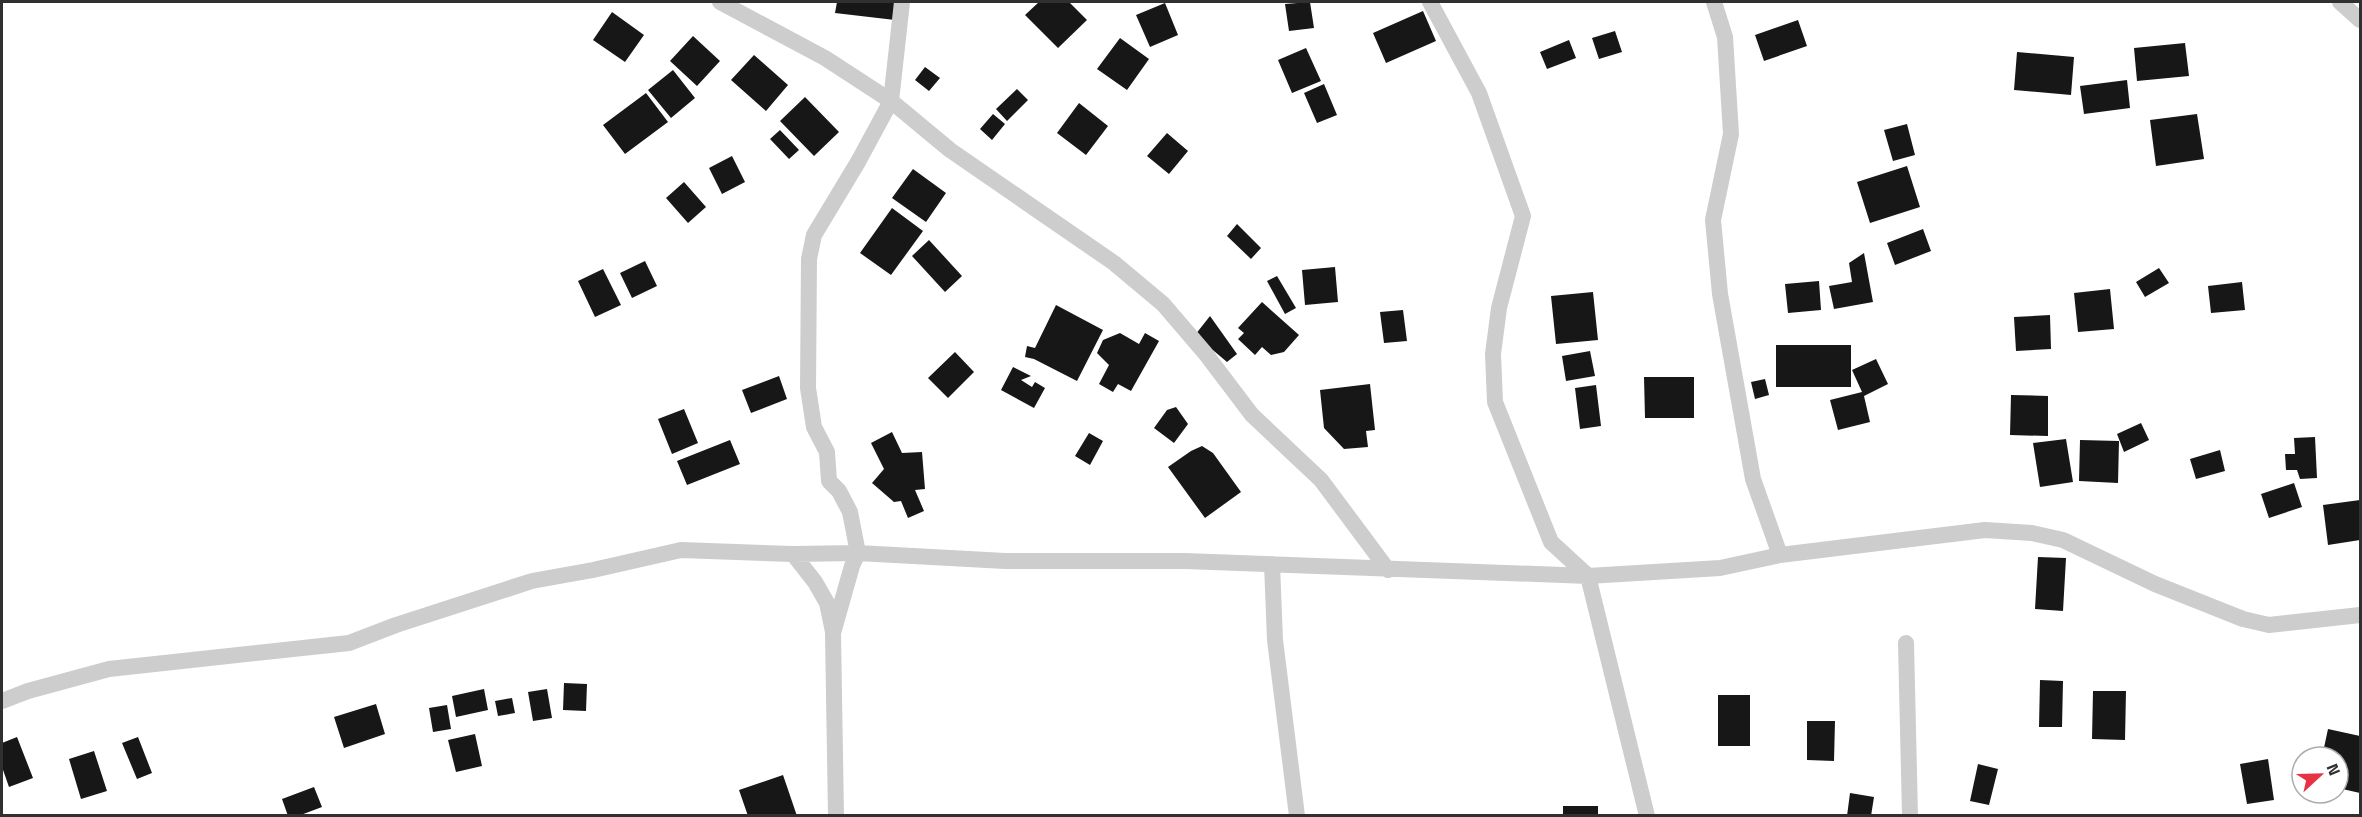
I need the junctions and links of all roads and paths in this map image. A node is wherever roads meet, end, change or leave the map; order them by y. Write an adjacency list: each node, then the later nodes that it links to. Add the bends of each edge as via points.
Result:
1 (720, 2): 7 (street, via 825,58)
2 (902, 2): 7 (street)
3 (1430, 2): 13 (street, via 1479,93 1523,216 1499,308 1493,354 1495,402 1551,542)
4 (1714, 2): 10 (street, via 1725,37 1731,134 1713,220 1720,294 1753,479)
5 (2340, 2): 6 (street)
6 (2361, 20)
7 (891, 100): 8 (street, via 814,235 809,259 808,388 814,427 827,452 829,481 850,512); 12 (street, via 951,150 1114,264 1163,304 1251,415 1321,480)
8 (858, 553): 9 (street); 11 (street, via 1005,561); 15 (street)
9 (793, 554): 15 (street, via 827,603); 17 (street, via 681,550 532,581 349,643 109,669)
10 (1780, 555): 13 (street, via 1720,568); 14 (street, via 1985,530 2032,533 2063,540 2155,584 2243,619 2269,625)
11 (1272, 564): 12 (street); 19 (street, via 1275,640)
12 (1388, 570): 13 (street)
13 (1588, 576): 20 (street)
14 (2361, 615)
15 (833, 633): 18 (street)
16 (1906, 643): 21 (street)
17 (2, 701)
18 (836, 816)
19 (1297, 816)
20 (1647, 816)
21 (1910, 816)

